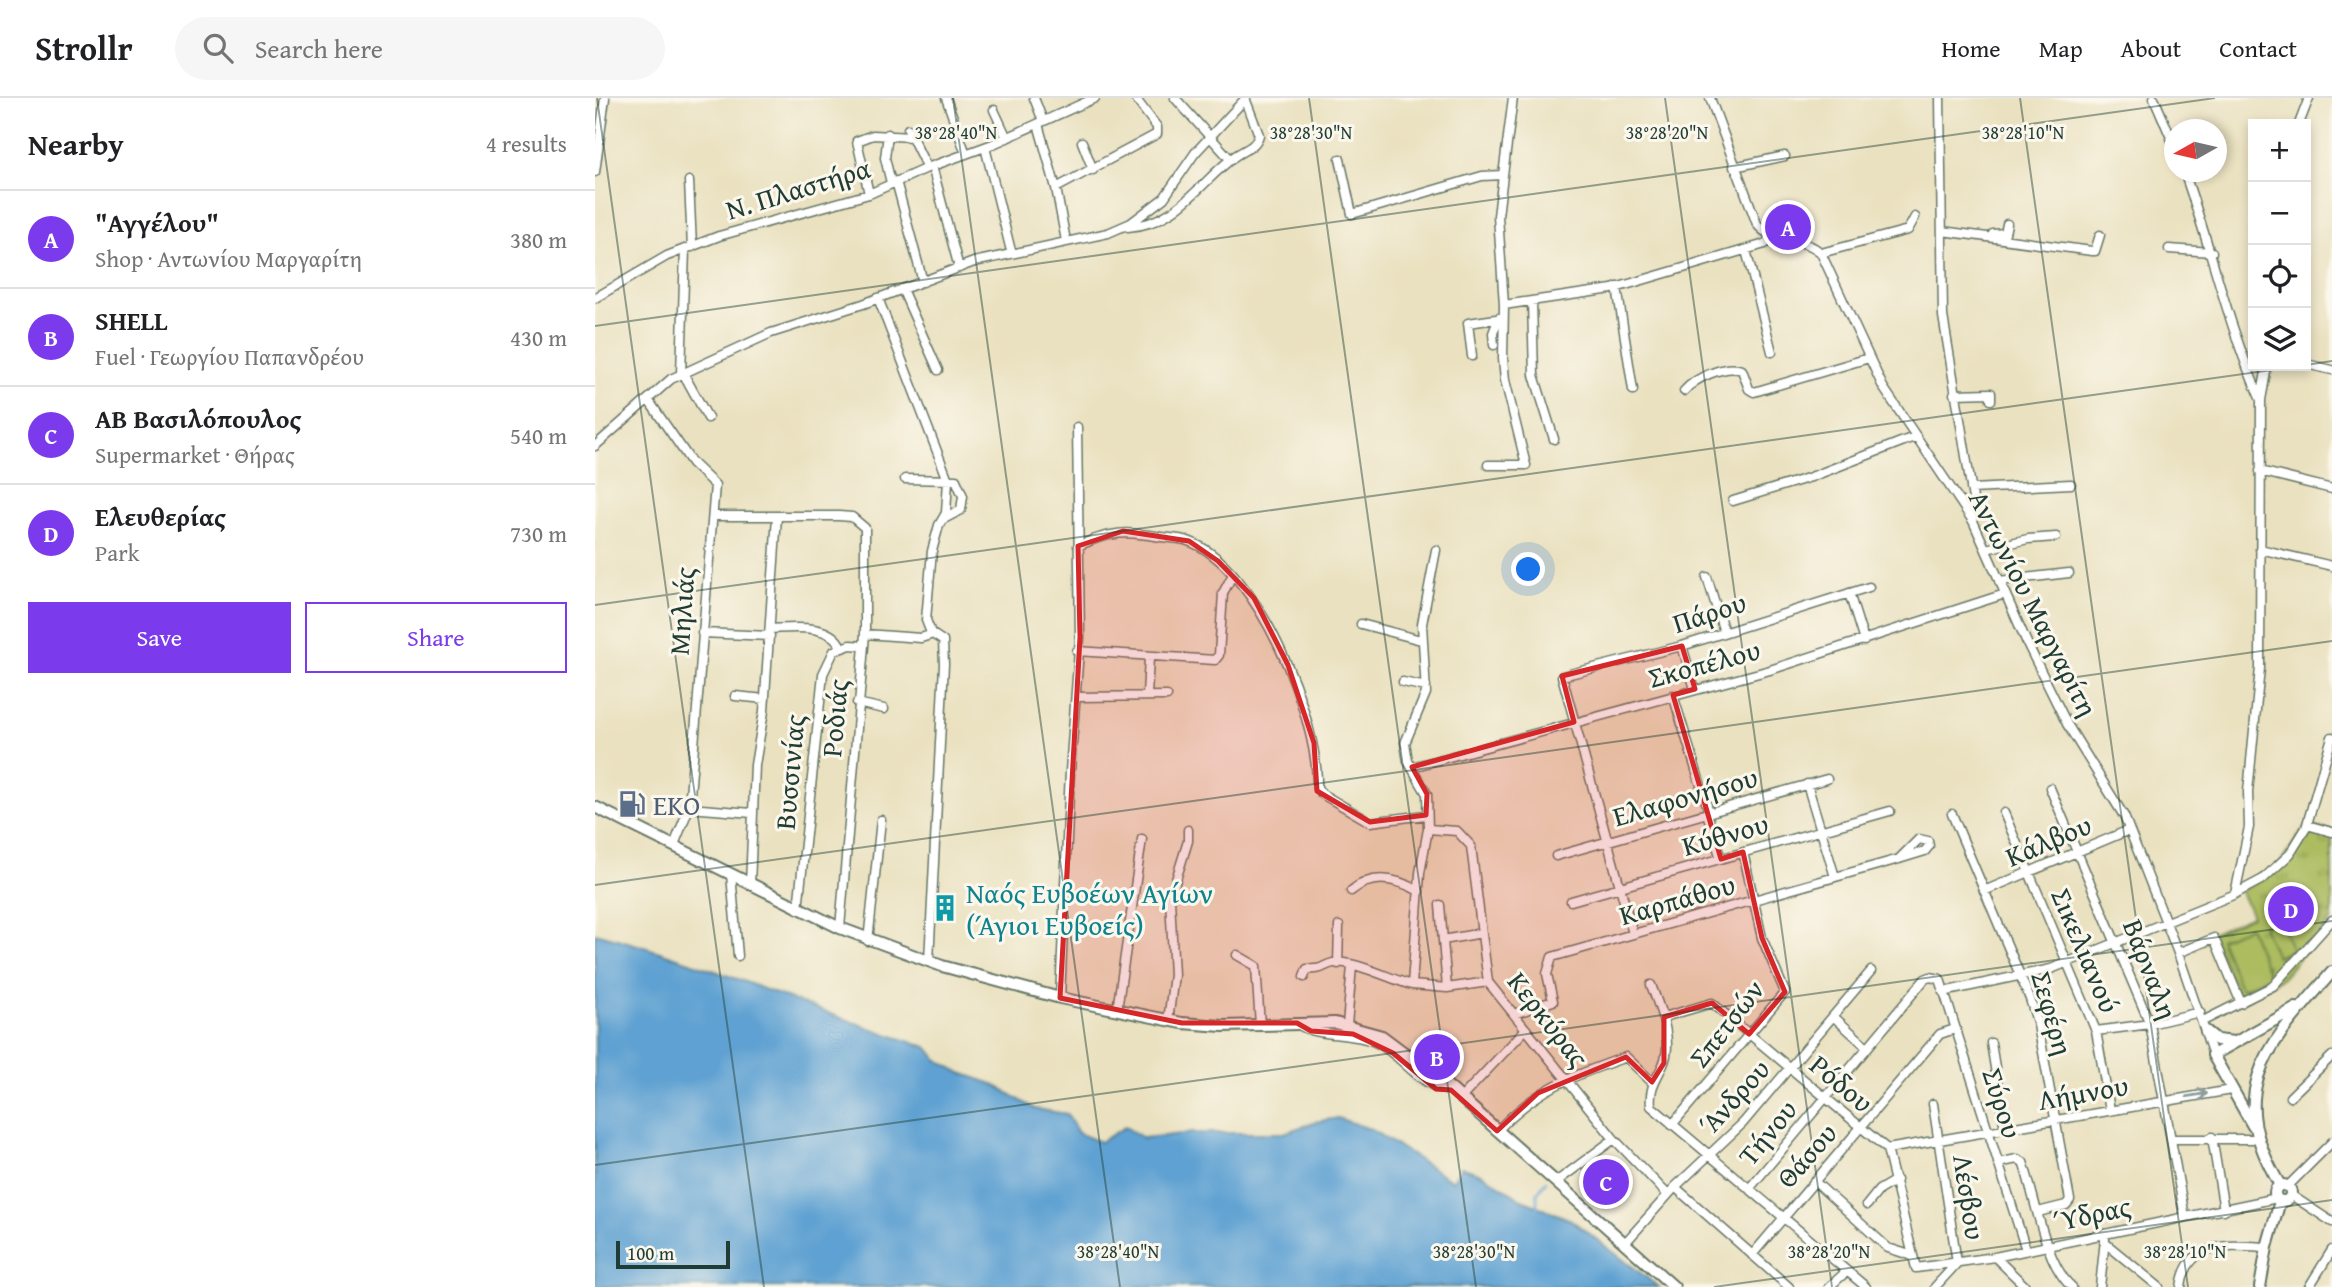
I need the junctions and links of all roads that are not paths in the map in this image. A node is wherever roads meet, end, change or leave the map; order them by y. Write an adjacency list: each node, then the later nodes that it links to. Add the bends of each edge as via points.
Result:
1 (605, 98): 29 (street)
2 (946, 98): 22 (street)
3 (1034, 98): 16 (street)
4 (1135, 98): 28 (street, via 1157,127 1157,134)
5 (1175, 98): 18 (street)
6 (1513, 98): 30 (street)
7 (1710, 98): 27 (street)
8 (1940, 98): 39 (street)
9 (2154, 98): 15 (street)
10 (2309, 98): 14 (street)
11 (1088, 99): 16 (street, Ν. Πλαστήρα)
12 (1241, 100): 18 (street); 25 (street, via 1258,140)
13 (995, 110): 19 (street)
14 (2301, 119)
15 (2164, 121)
16 (1041, 122): 19 (street, Ν. Πλαστήρα); 34 (street)
17 (888, 134): 26 (street, via 910,133); 32 (street, via 885,158); 35 (street, via 857,141)
18 (1209, 137): 25 (street); 38 (street, via 1164,198)
19 (1007, 138): 21 (street, Ν. Πλαστήρα)
20 (1082, 142): 28 (street)
21 (985, 147): 22 (street, Ν. Πλαστήρα); 46 (street)
22 (966, 154): 26 (street, Ν. Πλαστήρα)
23 (1785, 156): 27 (street)
24 (1341, 159): 30 (street, via 1352,214 1482,176)
25 (1231, 160): 38 (street, via 1176,210 1144,225)
26 (929, 167): 32 (street, Ν. Πλαστήρα); 49 (street)
27 (1734, 167): 41 (street, via 1757,224)
28 (1093, 170): 34 (street)
29 (595, 172)
30 (1503, 175): 56 (street, via 1498,234)
31 (689, 181): 43 (street)
32 (893, 182): 35 (street, Ν. Πλαστήρα); 50 (street)
33 (2187, 182): 47 (street)
34 (1056, 188): 42 (street)
35 (869, 194): 43 (street, Ν. Πλαστήρα)
36 (1915, 217): 48 (street, via 1908,230)
37 (2007, 224): 39 (street, via 2005,233 1999,235)
38 (1122, 228): 42 (street)
39 (1942, 228): 40 (street, via 2092,251); 69 (street, via 1943,316)
40 (2100, 235)
41 (1772, 236): 45 (street, via 1765,244); 48 (street)
42 (1066, 241): 46 (street)
43 (688, 248): 53 (street, Ν. Πλαστήρα); 66 (street)
44 (2169, 249): 47 (street)
45 (1746, 250): 51 (street); 59 (street)
46 (1011, 251): 49 (street)
47 (2212, 252): 71 (street)
48 (1821, 253): 61 (street, Αντωνίου Μαργαρίτη)
49 (959, 268): 50 (street)
50 (923, 282): 52 (street)
51 (1617, 288): 55 (street); 67 (street)
52 (902, 289): 54 (street); 63 (street)
53 (595, 298)
54 (878, 298): 66 (street, via 789,326); 81 (street)
55 (1532, 301): 56 (street); 76 (street, via 1534,375)
56 (1504, 305): 57 (street)
57 (1501, 318): 58 (street, via 1493,333); 60 (street, via 1468,323); 78 (street, via 1505,380 1526,464)
58 (1495, 345)
59 (1772, 352)
60 (1472, 356)
61 (1868, 358): 68 (street, via 1754,392 1737,368 1703,376); 75 (street, Αντωνίου Μαργαρίτη)
62 (2311, 365): 64 (street)
63 (938, 370)
64 (2332, 370)
65 (2266, 371): 71 (street)
66 (682, 374): 72 (street, via 664,384); 73 (street)
67 (1633, 390)
68 (1684, 391)
69 (1954, 394): 70 (street, via 1991,393); 83 (street)
70 (1991, 400)
71 (2261, 400): 79 (street)
72 (649, 401): 77 (street); 86 (street, Μηλιάς, via 692,463 713,480)
73 (708, 418)
74 (1077, 427): 91 (street)
75 (1914, 437): 85 (street); 89 (street, Αντωνίου Μαργαρίτη)
76 (1554, 439)
77 (595, 446)
78 (1488, 465)
79 (2260, 471): 84 (street); 93 (street)
80 (905, 479): 81 (street)
81 (948, 480): 88 (street); 88 (street, via 956,480 962,504 961,510)
82 (2071, 485): 83 (street)
83 (1971, 489): 89 (street)
84 (2332, 489)
85 (1733, 501)
86 (713, 516): 87 (street); 106 (street, Μηλιάς)
87 (777, 516): 104 (street); 107 (street, Ροδιάς, via 852,517 862,523 867,533)
88 (944, 519): 108 (street, via 935,534 929,578 926,620)
89 (1973, 522): 92 (street, Αντωνίου Μαργαρίτη)
90 (2056, 537): 92 (street)
91 (1078, 546): 97 (street, via 1123,531 1189,541); 114 (street)
92 (1986, 549): 99 (street, Αντωνίου Μαργαρίτη)
93 (2260, 549): 95 (street); 164 (street, via 2260,668 2249,827)
94 (1436, 550): 109 (street)
95 (2332, 566)
96 (2069, 573): 99 (street)
97 (1232, 576): 115 (street, via 1223,593 1215,660); 140 (street, via 1254,598 1302,699 1319,768 1317,788 1370,822)
98 (1707, 577): 105 (street)
99 (1999, 581): 102 (street, Αντωνίου Μαργαρίτη)
100 (1869, 587): 101 (street, Πάρου)
101 (1849, 593): 105 (street, Πάρου); 110 (street)
102 (2005, 594): 110 (street, Σκοπέλου); 146 (street, Αντωνίου Μαργαρίτη, via 2067,724 2113,795)
103 (1361, 624): 109 (street)
104 (771, 632): 106 (street); 113 (street, via 824,631 837,638); 124 (street)
105 (1724, 632): 112 (street, Πάρου)
106 (702, 633): 134 (street, Μηλιάς)
107 (865, 634): 108 (street, via 921,638); 111 (street, Ροδιάς)
108 (933, 634): 181 (street, via 943,641 944,664)
109 (1421, 640): 117 (street)
110 (1864, 641): 118 (street, Σκοπέλου)
111 (864, 646): 113 (street); 125 (street, Ροδιάς)
112 (1682, 646): 118 (street); 127 (street, Πάρου, via 1562,676)
113 (841, 647): 168 (street, Βυσσινίας, via 829,659 818,699)
114 (1077, 651): 115 (street); 123 (street)
115 (1149, 656): 121 (street)
116 (1403, 682): 117 (street)
117 (1426, 687): 129 (street, via 1405,743)
118 (1695, 689): 119 (street, Σκοπέλου)
119 (1673, 695): 127 (street, Σκοπέλου); 136 (street)
120 (735, 696): 124 (street)
121 (1147, 696): 122 (street); 123 (street)
122 (1167, 696)
123 (1076, 697): 195 (street)
124 (765, 699): 137 (street)
125 (857, 703): 126 (street); 172 (street, Ροδιάς)
126 (884, 709)
127 (1574, 722): 129 (street, Σκοπέλου); 149 (street)
128 (2332, 738): 142 (street)
129 (1412, 767): 140 (street, via 1427,794)
130 (1826, 779): 131 (street, Ελαφονήσου)
131 (1807, 784): 136 (street, Ελαφονήσου); 145 (street)
132 (2050, 788): 152 (street, Βάρναλη)
133 (595, 807): 150 (main road)
134 (688, 808): 137 (street); 150 (street, Μηλιάς)
135 (1890, 811): 145 (street, Κύθνου)
136 (1708, 812): 149 (street, Ελαφονήσου); 154 (street)
137 (752, 813): 159 (street)
138 (2004, 813): 157 (street, Σικελιανού)
139 (1952, 814): 163 (street, Σεφέρη)
140 (1426, 815): 143 (street)
141 (881, 820): 175 (street)
142 (2307, 825): 147 (street); 164 (street, via 2281,864)
143 (1427, 829): 162 (street); 173 (street, Κερκύρας, via 1455,830 1469,842)
144 (1188, 830): 202 (street, via 1170,899 1174,975)
145 (1821, 830): 151 (street, Κύθνου); 158 (street)
146 (2129, 830): 152 (street, Κάλβου); 169 (street, Αντωνίου Μαργαρίτη)
147 (2332, 832)
148 (1142, 839): 198 (street)
149 (1607, 842): 153 (street, Ελαφονήσου); 160 (street)
150 (674, 845): 156 (main road)
151 (1743, 852): 154 (street, Κύθνου); 165 (street)
152 (2079, 853): 157 (street, Κάλβου); 177 (street, Βάρναλη)
153 (1556, 856)
154 (1721, 859): 160 (street, Κύθνου)
155 (1899, 859): 158 (street, Καρπάθου)
156 (731, 874): 159 (main road); 180 (street)
157 (2029, 874): 163 (street, Κάλβου); 182 (street, Σικελιανού)
158 (1835, 877): 165 (street, Καρπάθου)
159 (750, 885): 168 (main road)
160 (1620, 887): 166 (street, Κύθνου); 174 (street)
161 (1351, 891): 162 (street, via 1371,878)
162 (1419, 891): 191 (street)
163 (1984, 891): 187 (street, Σεφέρη)
164 (2235, 894): 169 (street)
165 (1755, 900): 174 (street, Καρπάθου); 211 (street, Σπετσών, via 1762,938 1785,991)
166 (1571, 901)
167 (1440, 905): 176 (street)
168 (798, 909): 172 (main road)
169 (2165, 922): 177 (street); 178 (street, Αντωνίου Μαργαρίτη)
170 (2331, 924): 197 (street, via 2283,977)
171 (1339, 926): 183 (street)
172 (839, 928): 175 (main road)
173 (1482, 933): 176 (street); 190 (street, Κερκύρας)
174 (1633, 934): 199 (street, Καρπάθου, via 1552,957 1547,974 1553,1001)
175 (868, 940): 181 (main road)
176 (1443, 940): 193 (street)
177 (2117, 942): 182 (street); 205 (street, Βάρναλη)
178 (2178, 953): 197 (street, via 2214,939); 203 (street, Αντωνίου Μαργαρίτη)
179 (1237, 955): 206 (street, via 1256,967)
180 (738, 956)
181 (929, 961): 195 (main road)
182 (2066, 963): 187 (street); 210 (street, Σικελιανού)
183 (1338, 964): 184 (street); 188 (street, via 1307,969)
184 (1352, 965): 191 (street); 207 (street)
185 (1871, 971): 200 (street, Άνδρου)
186 (2332, 972): 196 (main road)
187 (2021, 976): 194 (street); 232 (street, Σεφέρη, via 2038,1025)
188 (1304, 977)
189 (1930, 977): 194 (street, Σύρου, via 1940,979); 215 (street, Τήνου)
190 (1488, 982): 193 (street); 199 (street, Κερκύρας)
191 (1412, 985): 193 (street)
192 (1651, 985): 201 (street)
193 (1447, 988)
194 (1943, 992): 208 (street, Σύρου)
195 (1060, 998): 198 (main road)
196 (2309, 998): 212 (main road); 216 (main road)
197 (2241, 1003): 203 (street)
198 (1118, 1010): 202 (main road)
199 (1514, 1014): 209 (street, Κερκύρας)
200 (1833, 1016): 215 (street); 219 (street, Άνδρου)
201 (1664, 1017): 211 (street, Ρόδου, via 1711,1003); 221 (street, via 1664,1063)
202 (1168, 1021): 206 (main road)
203 (2203, 1022): 205 (street); 213 (main road, via 2217,1040); 217 (street, Αντωνίου Μαργαρίτη)
204 (1297, 1023): 206 (main road); 207 (main road); 222 (street, via 1311,1031 1353,1034 1379,1044 1436,1089)
205 (2150, 1024): 210 (street); 227 (street, Βάρναλη)
206 (1260, 1025)
207 (1346, 1025): 222 (main road, via 1395,1043)
208 (1955, 1028): 234 (street, Θάσου, via 1940,1034); 237 (street, Σύρου)
209 (1526, 1029): 220 (street, Κερκύρας); 226 (street)
210 (2096, 1031): 231 (street, Σικελιανού)
211 (1749, 1034): 219 (street, Ρόδου); 233 (street, Σπετσών)
212 (2255, 1034): 213 (main road); 216 (main road, via 2267,1037)
213 (2237, 1042): 217 (main road)
214 (1991, 1043): 235 (street)
215 (1867, 1047): 224 (street, Τήνου)
216 (2269, 1051): 228 (main road)
217 (2213, 1055): 223 (main road, Αντωνίου Μαργαρίτη)
218 (2332, 1056): 225 (street)
219 (1789, 1068): 224 (street, Ρόδου); 245 (street, Άνδρου)
220 (1566, 1078): 221 (street, via 1626,1057); 236 (street, via 1521,1106); 240 (street, Κερκύρας)
221 (1653, 1082): 233 (street, via 1651,1106)
222 (1451, 1090): 226 (main road)
223 (2231, 1090): 227 (street, Λήμνου, one-way to 223); 230 (main road, Αντωνίου Μαργαρίτη)
224 (1824, 1097): 234 (street, Ρόδου); 251 (street, Τήνου)
225 (2290, 1097)
226 (1461, 1098): 236 (main road)
227 (2163, 1101): 231 (street, Λήμνου); 241 (street, Βάρναλη)
228 (2253, 1101): 230 (main road); 238 (main road)
229 (1933, 1104): 242 (street, Λέσβου)
230 (2242, 1106): 238 (main road, Αντωνίου Μαργαρίτη)
231 (2110, 1110): 232 (street, Λήμνου)
232 (2054, 1120): 235 (street, Λήμνου); 257 (street, Σεφέρη, via 2070,1201)
233 (1672, 1125): 245 (street)
234 (1860, 1128): 244 (street, Ρόδου); 247 (street, Θάσου)
235 (2005, 1129): 237 (street, Λήμνου)
236 (1497, 1131): 249 (main road)
237 (1989, 1132): 242 (street, Λήμνου); 246 (street, Σύρου)
238 (2254, 1135): 239 (street); 252 (main road)
239 (2212, 1137): 241 (street); 256 (street)
240 (1614, 1139): 249 (street); 253 (street, Κερκύρας)
241 (2171, 1139): 259 (street, Βάρναλη)
242 (1939, 1140): 244 (street, Λήμνου); 270 (street, Λέσβου)
243 (2332, 1142): 252 (street)
244 (1888, 1149): 248 (street, Ρόδου)
245 (1710, 1157): 250 (street, Άνδρου); 251 (street)
246 (1998, 1163): 257 (street, via 2022,1161); 265 (street, Σύρου)
247 (1814, 1181): 258 (street, Θάσου); 268 (street, via 1888,1248)
248 (1896, 1181): 255 (street, via 1879,1190); 268 (street, Ρόδου)
249 (1556, 1182): 262 (main road)
250 (1675, 1187): 253 (street, Άνδρου); 267 (street)
251 (1749, 1189): 258 (street)
252 (2286, 1189): 254 (main road, via 2275,1191); 260 (street)
253 (1668, 1195): 262 (street, Άνδρου)
254 (2278, 1200): 256 (street, Ύδρας); 264 (main road)
255 (1867, 1205)
256 (2224, 1210): 259 (street, Ύδρας)
257 (2038, 1212): 263 (street)
258 (1782, 1217): 267 (street, Θάσου); 272 (street)
259 (2185, 1217): 261 (street, Ύδρας)
260 (2332, 1222)
261 (2105, 1237): 263 (street, Ύδρας); 280 (street); 281 (street)
262 (1625, 1243): 274 (main road)
263 (2048, 1245): 265 (street, Ύδρας); 279 (street, via 2063,1280)
264 (2267, 1247): 282 (street, via 2218,1248 2188,1261); 283 (main road)
265 (2026, 1250): 269 (street, Ύδρας)
266 (2332, 1250): 284 (street)
267 (1752, 1255): 275 (street)
268 (1913, 1256): 271 (street, Ρόδου)
269 (1995, 1258): 270 (street, Ύδρας); 273 (street)
270 (1957, 1263): 271 (street, Ύδρας); 278 (street, Λέσβου)
271 (1916, 1268)
272 (1847, 1271): 276 (street); 277 (street)
273 (2022, 1286)
274 (1674, 1287)
275 (1789, 1287)
276 (1829, 1287)
277 (1866, 1287)
278 (1935, 1287)
279 (2071, 1287)
280 (2100, 1287)
281 (2159, 1287)
282 (2181, 1287)
283 (2260, 1287)
284 (2309, 1287)

